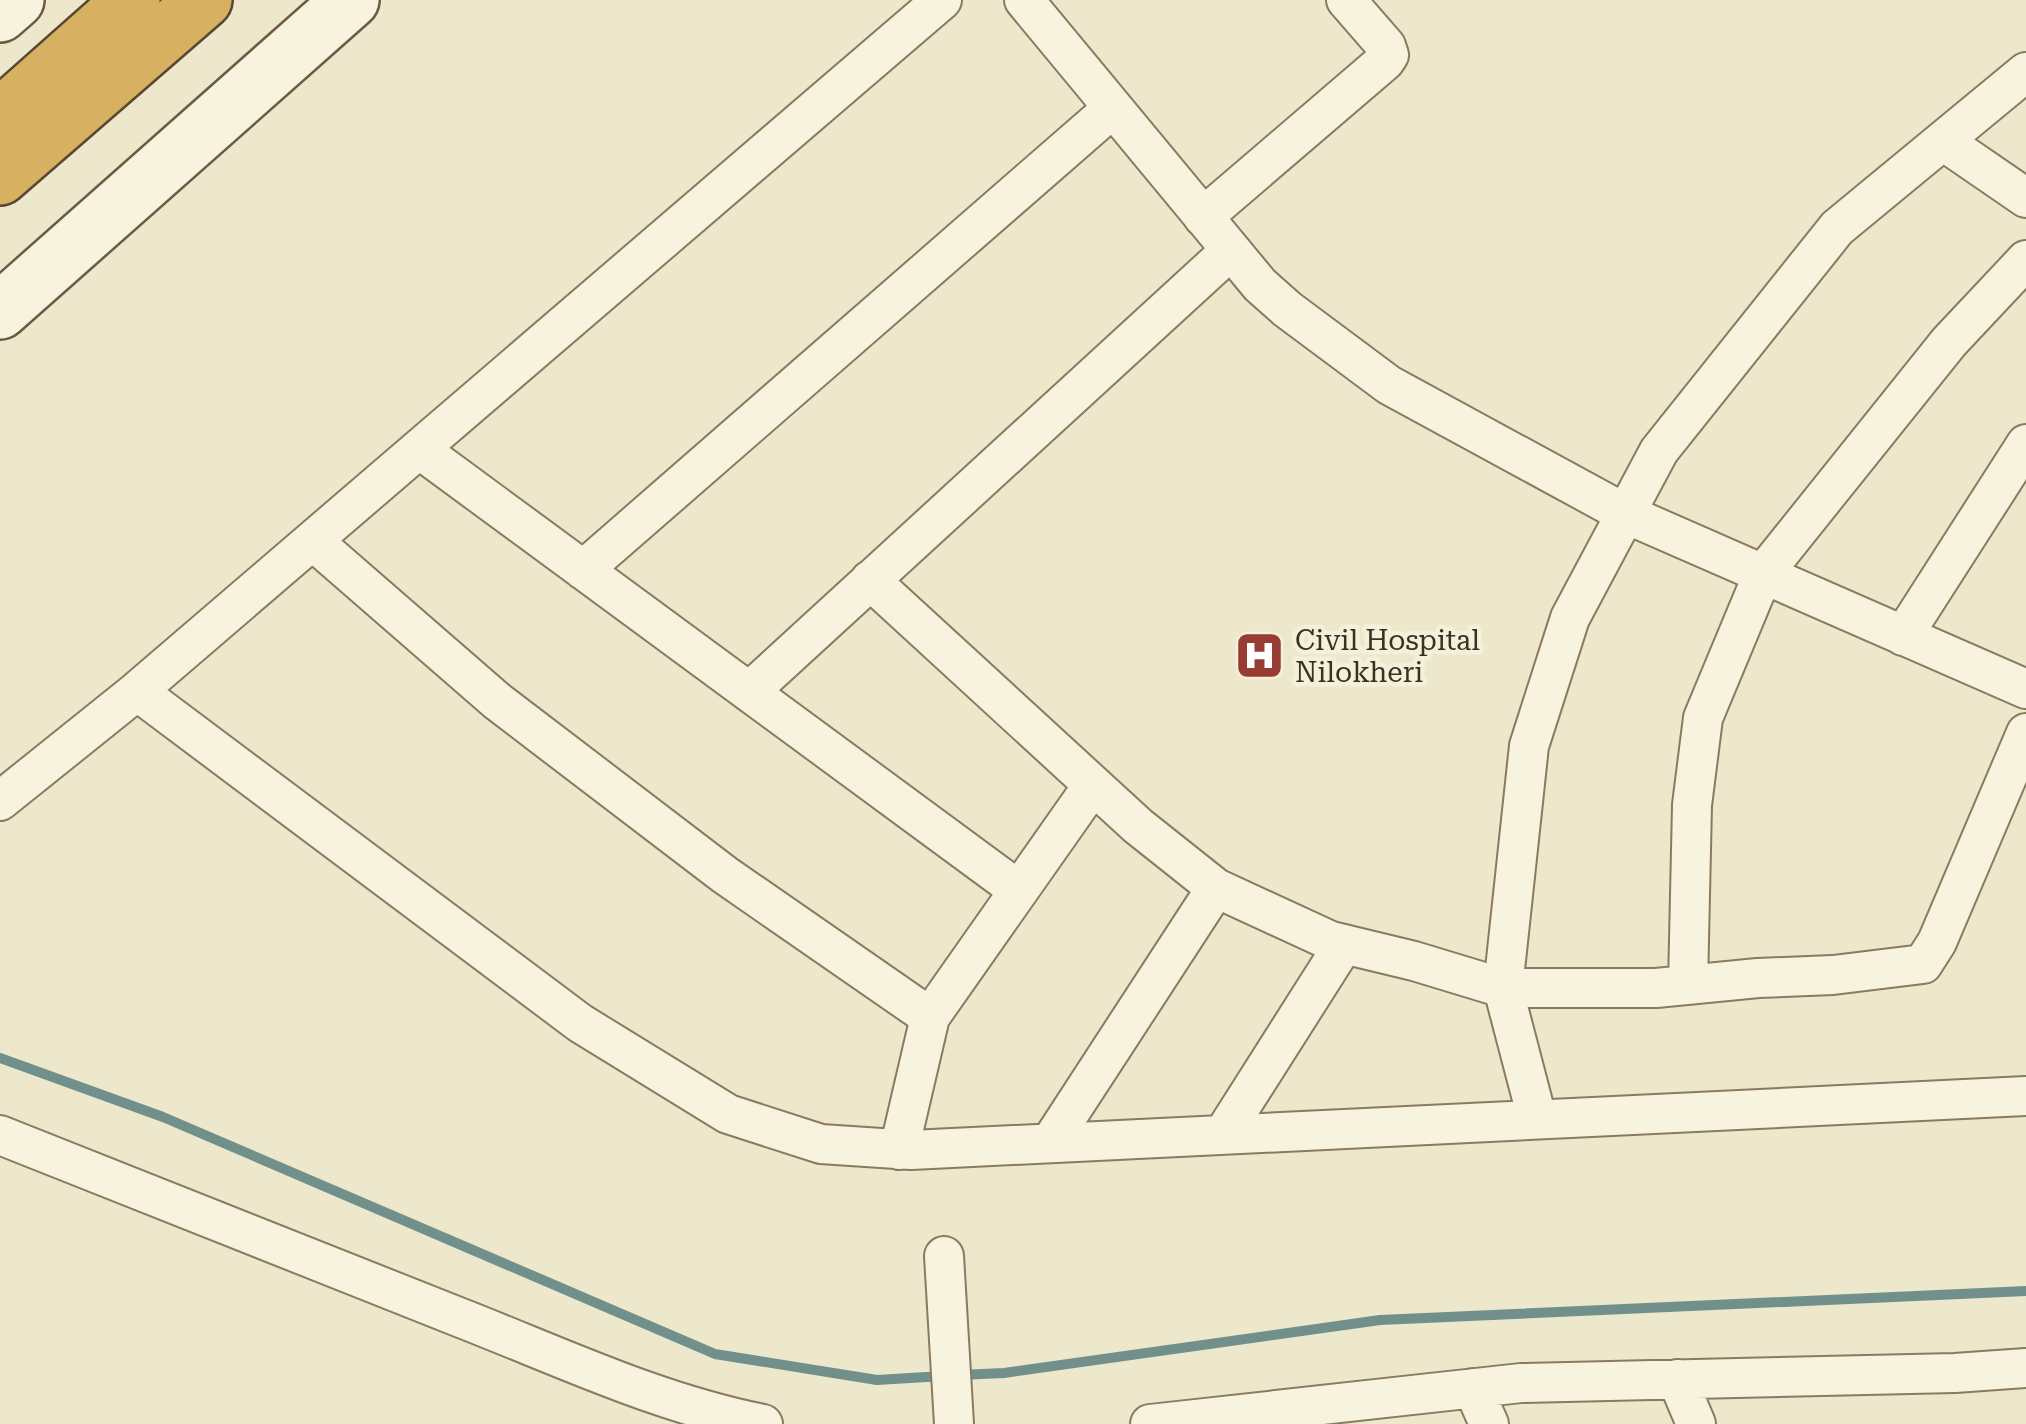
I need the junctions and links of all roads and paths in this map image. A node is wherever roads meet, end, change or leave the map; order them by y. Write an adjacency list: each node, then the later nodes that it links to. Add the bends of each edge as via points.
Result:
1 (16, 0): 8 (street)
2 (132, 0): 11 (highway)
3 (204, 0): 13 (highway)
4 (351, 0): 18 (street)
5 (942, 0): 20 (street)
6 (1024, 0): 10 (street)
7 (1346, 0): 15 (street, via 1389,55)
8 (0, 14)
9 (2026, 72): 12 (street)
10 (1113, 108): 15 (street); 23 (street)
11 (0, 117)
12 (1943, 141): 14 (street); 21 (street, via 1837,228 1659,452)
13 (0, 177)
14 (2026, 198)
15 (1204, 217): 16 (street)
16 (1231, 250): 21 (street, via 1287,309 1389,384); 25 (street)
17 (2026, 260): 24 (street, via 1949,342)
18 (0, 311)
19 (2026, 444): 26 (street)
20 (420, 449): 22 (street); 23 (street)
21 (1626, 514): 24 (street); 37 (street, via 1570,618 1529,746)
22 (312, 541): 28 (street); 38 (street, via 497,701 725,875)
23 (584, 570): 29 (street)
24 (1763, 574): 26 (street); 36 (street, via 1702,718 1692,805)
25 (870, 580): 29 (street); 31 (street)
26 (1903, 636): 27 (street)
27 (2026, 689)
28 (137, 691): 32 (street); 44 (street, via 580,1023 728,1114 821,1144)
29 (749, 692): 34 (street)
30 (2026, 733): 36 (street, via 1926,962)
31 (1093, 785): 33 (street); 34 (street)
32 (0, 801)
33 (1216, 888): 35 (street); 43 (street)
34 (1017, 889): 38 (street)
35 (1344, 944): 37 (street); 41 (street)
36 (1688, 985): 37 (street)
37 (1503, 988): 40 (street)
38 (930, 1016): 44 (street)
39 (2026, 1096): 40 (street)
40 (1537, 1118): 41 (street)
41 (1224, 1133): 43 (street)
42 (0, 1136): 50 (street, via 610,1380)
43 (1050, 1143): 44 (street)
44 (899, 1150)
45 (944, 1256): 49 (street)
46 (2026, 1368): 47 (street)
47 (1677, 1379): 48 (street); 53 (street)
48 (1474, 1388): 51 (street); 52 (street)
49 (954, 1419)
50 (763, 1424)
51 (1150, 1424)
52 (1490, 1424)
53 (1696, 1424)

